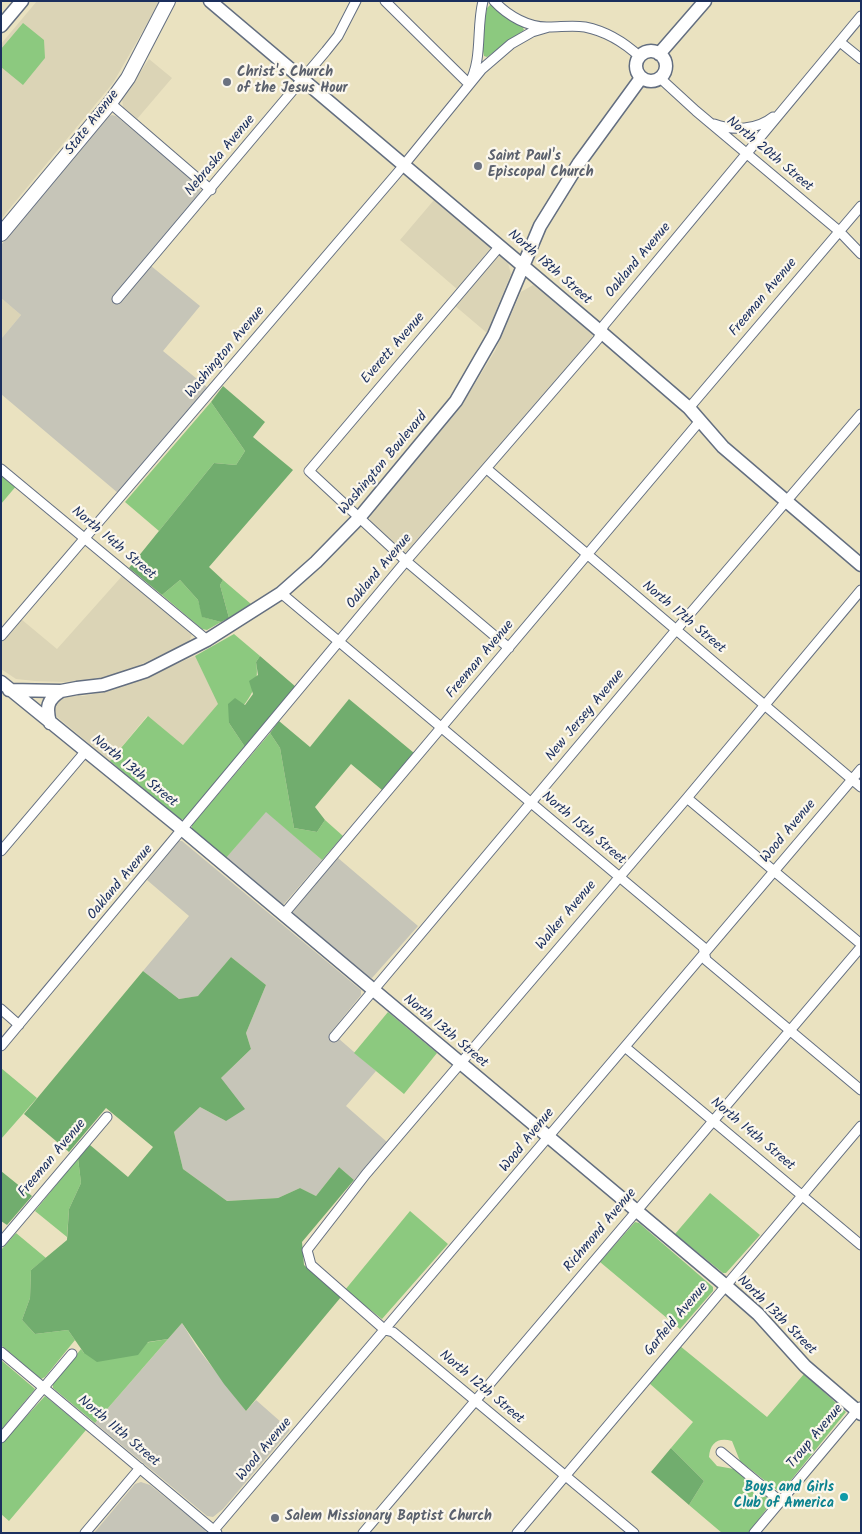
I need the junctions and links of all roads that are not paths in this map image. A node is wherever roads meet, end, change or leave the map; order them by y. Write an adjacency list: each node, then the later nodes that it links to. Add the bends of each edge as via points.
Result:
1 (168, 1): 20 (main road, State Avenue, via 128,78)
2 (210, 1): 18 (street, North 18th Street)
3 (356, 1): 18 (street, Nebraska Avenue, via 338,36)
4 (386, 1): 19 (street)
5 (483, 1): 19 (street, Washington Avenue, via 478,24 477,65)
6 (494, 1): 11 (street, via 522,20 539,27)
7 (705, 1): 13 (street)
8 (16, 3): 10 (street)
9 (861, 16): 12 (street, Oakland Avenue)
10 (1, 26)
11 (549, 27): 14 (street, via 584,27 625,44); 19 (street, Washington Avenue, via 511,44)
12 (840, 42): 15 (street); 22 (street, Oakland Avenue)
13 (659, 54): 14 (street, via 651,51); 17 (street, via 665,66)
14 (640, 57): 16 (street, via 636,68)
15 (861, 59)
16 (641, 78): 17 (street, via 650,81); 31 (street, Washington Boulevard, via 560,192)
17 (660, 78): 21 (street, North 20th Street)
18 (303, 79): 24 (street, North 18th Street); 25 (street, Nebraska Avenue)
19 (469, 84): 24 (street, Washington Avenue)
20 (110, 103): 25 (street); 28 (main road, State Avenue)
21 (696, 111): 22 (street, Oakland Avenue, via 713,123 731,128 751,127); 23 (street, North 20th Street)
22 (777, 114): 23 (street, Oakland Avenue)
23 (746, 154): 27 (street, North 20th Street); 33 (street, Oakland Avenue)
24 (404, 164): 29 (street, North 18th Street); 41 (street, Washington Avenue)
25 (211, 190): 32 (street, Nebraska Avenue)
26 (861, 206): 27 (street, Freeman Avenue)
27 (839, 231): 30 (street, North 20th Street); 34 (street, Freeman Avenue)
28 (1, 234)
29 (500, 246): 31 (street, North 18th Street); 40 (street, Everett Avenue, via 309,471)
30 (861, 254)
31 (523, 265): 33 (street, North 18th Street); 40 (street, Washington Boulevard, via 494,335 456,401)
32 (117, 299)
33 (601, 332): 34 (street, North 18th Street); 38 (street, Oakland Avenue)
34 (689, 408): 36 (street, North 18th Street)
35 (861, 414): 39 (street, New Jersey Avenue)
36 (699, 422): 39 (street, North 18th Street); 42 (street, Freeman Avenue)
37 (1, 468): 41 (street, North 14th Street)
38 (487, 469): 42 (street, North 17th Street); 43 (street, Oakland Avenue)
39 (786, 501): 44 (street, North 18th Street); 47 (street, New Jersey Avenue)
40 (359, 518): 43 (street); 46 (street, Washington Boulevard)
41 (85, 538): 48 (street, Washington Avenue); 49 (street, North 14th Street)
42 (588, 556): 47 (street, North 17th Street); 51 (street, Freeman Avenue)
43 (406, 561): 50 (street, Oakland Avenue); 51 (street)
44 (861, 565)
45 (861, 590): 54 (street, Walker Avenue)
46 (281, 593): 49 (street, Washington Boulevard); 50 (street, North 15th Street)
47 (676, 630): 54 (street, North 17th Street); 62 (street, New Jersey Avenue)
48 (1, 636)
49 (207, 640): 53 (street, Washington Boulevard, via 146,671 103,685)
50 (339, 642): 56 (street, North 15th Street); 63 (street, Oakland Avenue)
51 (509, 648): 56 (street, Freeman Avenue)
52 (4, 688): 53 (street, Washington Boulevard); 55 (street, North 13th Street)
53 (61, 691): 55 (street, via 48,703)
54 (764, 705): 59 (street, North 17th Street); 61 (street, Walker Avenue)
55 (50, 723): 57 (street, North 13th Street)
56 (442, 728): 62 (street, North 15th Street); 67 (street, Freeman Avenue)
57 (85, 752): 63 (street, North 13th Street); 64 (street)
58 (861, 769): 59 (street, Wood Avenue)
59 (852, 779): 60 (street, North 17th Street); 65 (street, Wood Avenue)
60 (861, 787)
61 (687, 798): 65 (street); 66 (street, Walker Avenue)
62 (530, 803): 66 (street, North 15th Street); 70 (street, New Jersey Avenue)
63 (183, 830): 67 (street, North 13th Street); 72 (street, Oakland Avenue)
64 (1, 851)
65 (774, 871): 68 (street); 69 (street, Wood Avenue)
66 (618, 876): 69 (street, North 15th Street, via 702,947); 77 (street, Walker Avenue)
67 (283, 915): 70 (street, North 13th Street)
68 (861, 946): 73 (street, Richmond Avenue)
69 (705, 954): 73 (street, North 15th Street, via 706,960); 76 (street, Wood Avenue)
70 (372, 989): 74 (street, New Jersey Avenue); 77 (street, North 13th Street)
71 (1, 1009): 72 (street)
72 (19, 1025): 75 (street, Oakland Avenue)
73 (790, 1031): 78 (street, North 15th Street); 80 (street, Richmond Avenue)
74 (334, 1037)
75 (1, 1046)
76 (625, 1047): 80 (street, North 14th Street); 82 (street, Wood Avenue)
77 (459, 1064): 82 (street, North 13th Street); 87 (street, Walker Avenue, via 325,1225 307,1250)
78 (861, 1090)
79 (107, 1117): 85 (street, Freeman Avenue)
80 (713, 1122): 83 (street, North 14th Street); 84 (street, Richmond Avenue)
81 (861, 1126): 83 (street, Garfield Avenue)
82 (547, 1137): 84 (street, North 13th Street); 89 (street, Wood Avenue, via 510,1185)
83 (802, 1194): 86 (street, North 14th Street); 88 (street, Garfield Avenue)
84 (636, 1211): 88 (street, North 13th Street); 93 (street, Richmond Avenue)
85 (1, 1242)
86 (861, 1245)
87 (311, 1266): 89 (street, North 12th Street)
88 (725, 1285): 94 (street, North 13th Street, via 758,1314 805,1366); 98 (street, Garfield Avenue)
89 (385, 1330): 93 (street, North 12th Street, via 393,1332); 100 (street, Wood Avenue)
90 (1, 1352): 92 (street, North 11th Street)
91 (72, 1354): 92 (street)
92 (44, 1387): 95 (street); 97 (street, North 11th Street)
93 (476, 1401): 98 (street, North 12th Street); 102 (street, Richmond Avenue)
94 (859, 1410): 99 (street, Troup Avenue)
95 (1, 1438)
96 (721, 1452): 99 (street)
97 (140, 1468): 100 (street, North 11th Street); 101 (street)
98 (565, 1475): 103 (street, Garfield Avenue); 104 (street, North 12th Street)
99 (780, 1501): 105 (street, Troup Avenue)
100 (216, 1532)
101 (85, 1533)
102 (363, 1533)
103 (517, 1533)
104 (634, 1533)
105 (754, 1533)

